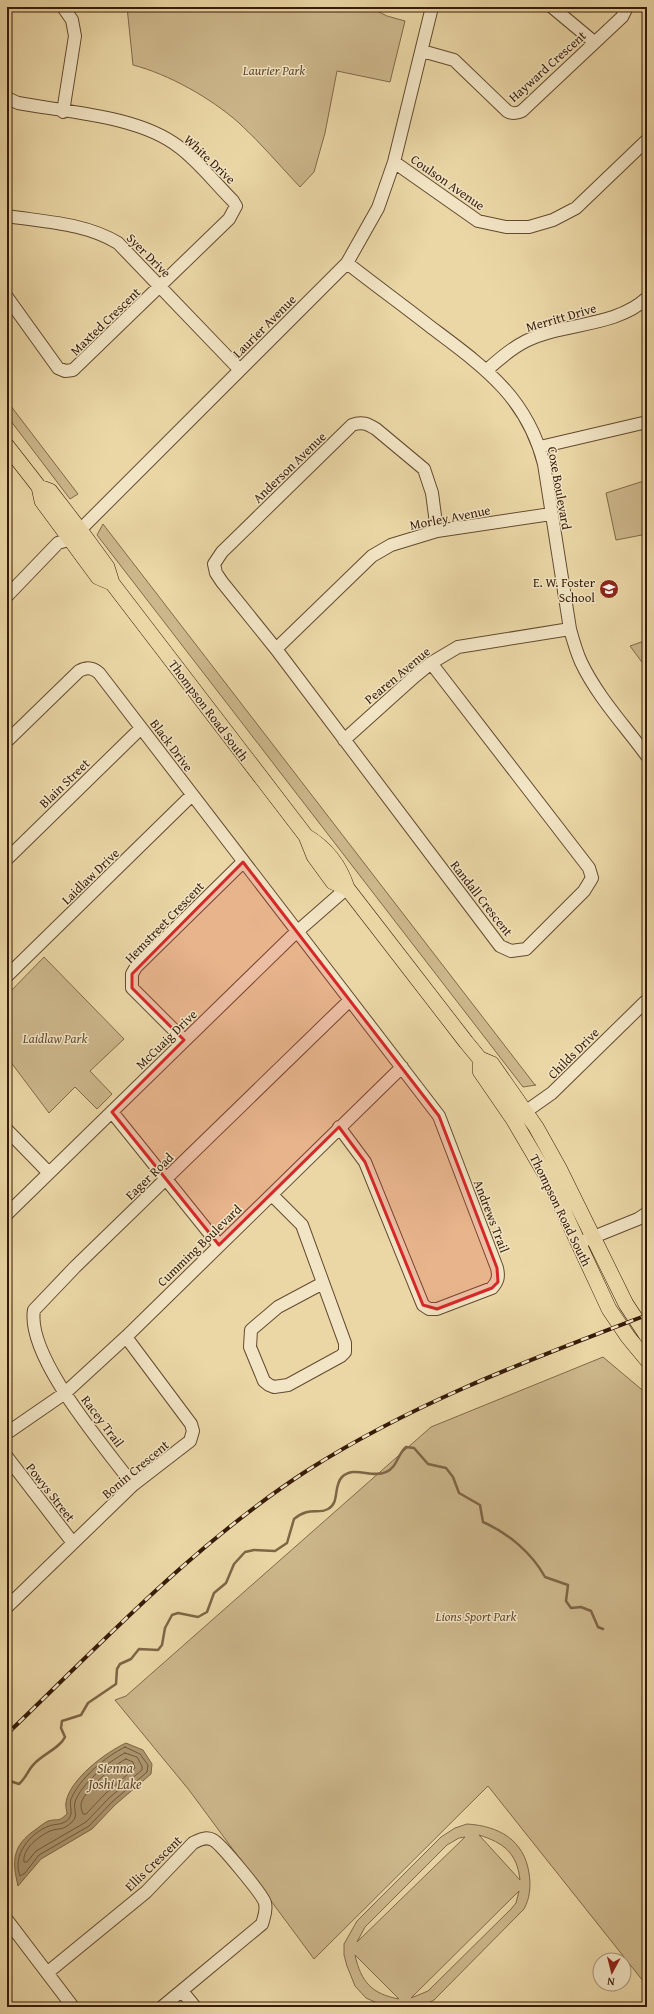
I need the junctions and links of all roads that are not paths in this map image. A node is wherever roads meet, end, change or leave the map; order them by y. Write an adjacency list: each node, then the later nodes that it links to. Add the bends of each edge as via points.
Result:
1 (63, 7): 8 (street, via 72,20 75,36)
2 (432, 7): 6 (street, Laurier Avenue)
3 (552, 7): 5 (street)
4 (627, 7): 5 (street, Hayward Crescent, via 622,17)
5 (594, 42): 6 (street, Hayward Crescent, via 522,111 511,114 454,60)
6 (422, 51): 10 (street, Laurier Avenue)
7 (7, 98): 8 (street, White Drive, via 18,103)
8 (63, 112): 13 (street, White Drive, via 134,125 160,135 179,147 233,200 235,211 229,219)
9 (647, 140): 10 (street, Coulson Avenue, via 576,208 553,220 529,227 506,227 478,221)
10 (394, 162): 12 (street, Laurier Avenue, via 378,208)
11 (7, 218): 13 (street, Syer Drive, via 76,226 106,236 118,244)
12 (347, 263): 16 (street, Laurier Avenue); 17 (street, Coxe Boulevard)
13 (161, 287): 14 (street, Maxted Crescent, via 69,371 58,368); 16 (street, Syer Drive)
14 (7, 297)
15 (647, 298): 17 (street, Merritt Drive, via 618,315 527,340)
16 (240, 370): 23 (street, Laurier Avenue)
17 (487, 370): 20 (street, Coxe Boulevard, via 518,406)
18 (647, 422): 20 (street)
19 (7, 446): 23 (main road, Thompson Road South, via 39,487 50,491)
20 (540, 447): 21 (street, Coxe Boulevard)
21 (551, 514): 22 (street, Morley Avenue); 25 (street, Coxe Boulevard)
22 (437, 531): 26 (street, Morley Avenue, via 391,545 372,556); 26 (street, Anderson Avenue, via 432,493 424,469 368,424 352,425 222,552 214,564 222,582)
23 (75, 534): 24 (street, Laurier Avenue, via 58,543); 35 (main road, Thompson Road South, via 107,567 112,583 306,836 314,856 333,882)
24 (7, 596)
25 (570, 629): 27 (street, Pearen Avenue, via 458,647); 31 (street, Coxe Boulevard, via 581,662)
26 (276, 649): 29 (street, Randall Crescent)
27 (431, 663): 29 (street, Pearen Avenue); 29 (street, Randall Crescent, via 589,868 592,878 584,891 526,949 511,951 500,946)
28 (141, 728): 30 (street, Black Drive, via 99,673 88,668 79,671); 32 (street, Black Drive); 33 (street, Blain Street)
29 (344, 740)
30 (7, 741)
31 (647, 756)
32 (192, 795): 34 (street, Black Drive); 37 (street, Laidlaw Drive)
33 (7, 859)
34 (243, 862): 36 (street, Black Drive); 40 (street, Hemstreet Crescent, via 136,967 132,974 132,988)
35 (347, 888): 36 (street, McCuaig Drive); 43 (main road, Thompson Road South, via 480,1058 492,1064)
36 (297, 931): 38 (street, Andrews Trail); 40 (street, McCuaig Drive)
37 (7, 976)
38 (350, 1000): 41 (street, Andrews Trail); 47 (street, Eager Road)
39 (647, 1000): 43 (street, Childs Drive, via 552,1093)
40 (184, 1040): 42 (street, McCuaig Drive)
41 (402, 1068): 44 (street, Cumming Boulevard); 44 (street, Andrews Trail, via 438,1116 497,1268 498,1282 492,1288 437,1309 429,1309 423,1305 365,1162)
42 (112, 1112): 46 (street, McCuaig Drive); 47 (street)
43 (520, 1115): 51 (main road, Thompson Road South, via 560,1170); 52 (main road, Thompson Road South)
44 (339, 1127): 48 (street, Cumming Boulevard)
45 (7, 1130): 46 (street)
46 (49, 1173): 50 (street, McCuaig Drive)
47 (167, 1179): 53 (street); 58 (street, Eager Road, via 34,1310 34,1327 48,1368)
48 (272, 1195): 53 (street, Cumming Boulevard); 54 (street, via 302,1225)
49 (647, 1213): 51 (street)
50 (7, 1214)
51 (593, 1237): 52 (street); 55 (main road, Thompson Road South, via 626,1304)
52 (577, 1243): 57 (main road, Thompson Road South, via 609,1309)
53 (219, 1245): 56 (street, Cumming Boulevard)
54 (323, 1283): 54 (street, via 278,1307 251,1330 250,1347 264,1381 269,1385 288,1385 345,1352 346,1343)
55 (647, 1336)
56 (126, 1337): 58 (street, Cumming Boulevard); 61 (street, Bonin Crescent, via 191,1424 193,1431 190,1441)
57 (647, 1360)
58 (64, 1394): 59 (street, Cumming Boulevard); 61 (street, Racey Trail)
59 (7, 1433)
60 (7, 1457): 62 (street, Powys Street)
61 (133, 1485): 62 (street, Bonin Crescent)
62 (73, 1543): 63 (street, Bonin Crescent)
63 (8, 1602)
64 (7, 1920): 65 (street)
65 (47, 1973): 66 (street, Ellis Crescent, via 146,1892 192,1843 200,1839 212,1839 223,1848 263,1899 266,1912 262,1924); 67 (street)
66 (182, 1991): 68 (street, Ellis Crescent); 69 (street)
67 (73, 2007)
68 (162, 2007)
69 (195, 2007)

